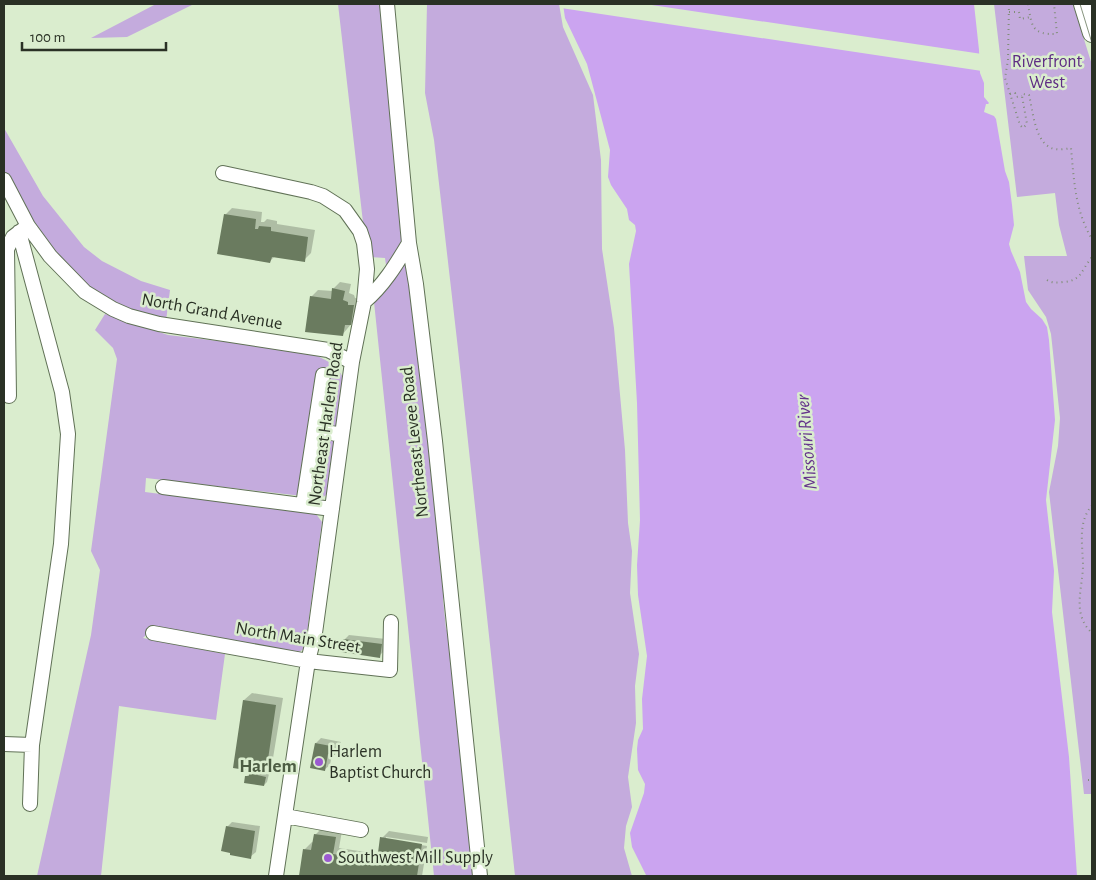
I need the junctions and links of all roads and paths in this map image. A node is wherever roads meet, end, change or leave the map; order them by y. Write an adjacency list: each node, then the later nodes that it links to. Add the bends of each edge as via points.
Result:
1 (387, 4): 15 (street, Northeast Levee Road)
2 (1009, 4): 6 (path)
3 (1028, 4): 7 (path)
4 (1054, 4): 7 (path, via 1057,34 1036,31)
5 (1083, 4): 8 (main road)
6 (1009, 12): 7 (path, via 1020,12 1020,19); 9 (path, via 1005,78)
7 (1031, 17)
8 (1092, 34)
9 (1010, 94): 10 (path, via 1015,93 1016,98); 10 (path, via 1023,128 1027,124)
10 (1022, 96): 14 (path, via 1029,95 1041,141 1056,150 1071,148 1077,204)
11 (223, 174): 18 (street, Northeast Harlem Road, via 311,192 345,210 360,231 364,243 367,269)
12 (4, 180): 13 (street)
13 (24, 229): 19 (street, North Grand Avenue, via 73,281 113,310 145,321 328,350); 21 (street, via 13,237 7,249); 33 (street, via 62,392 68,434 61,544)
14 (1092, 239)
15 (409, 243): 18 (street, via 376,292); 40 (street, Northeast Levee Road, via 435,441)
16 (1092, 257): 17 (path, via 1072,282 1052,283)
17 (1047, 280)
18 (364, 302): 19 (street, Northeast Harlem Road)
19 (352, 362): 23 (street, Northeast Harlem Road)
20 (323, 376): 22 (street)
21 (9, 396)
22 (315, 430): 23 (street); 26 (street)
23 (342, 435): 27 (street, Northeast Harlem Road)
24 (163, 487): 26 (street)
25 (1092, 504): 30 (path, via 1082,525 1083,576 1079,602 1083,620)
26 (303, 505): 27 (street)
27 (332, 509): 31 (street, Northeast Harlem Road, via 315,633)
28 (391, 622): 31 (street, North Main Street, via 390,670)
29 (153, 633): 31 (street, North Main Street)
30 (1092, 633)
31 (308, 661): 37 (street, Northeast Harlem Road)
32 (4, 744): 33 (street)
33 (32, 745): 36 (street)
34 (1088, 780): 35 (path)
35 (1092, 780)
36 (30, 804)
37 (285, 816): 38 (street); 39 (street, Northeast Harlem Road)
38 (362, 830)
39 (276, 876)
40 (480, 876)

